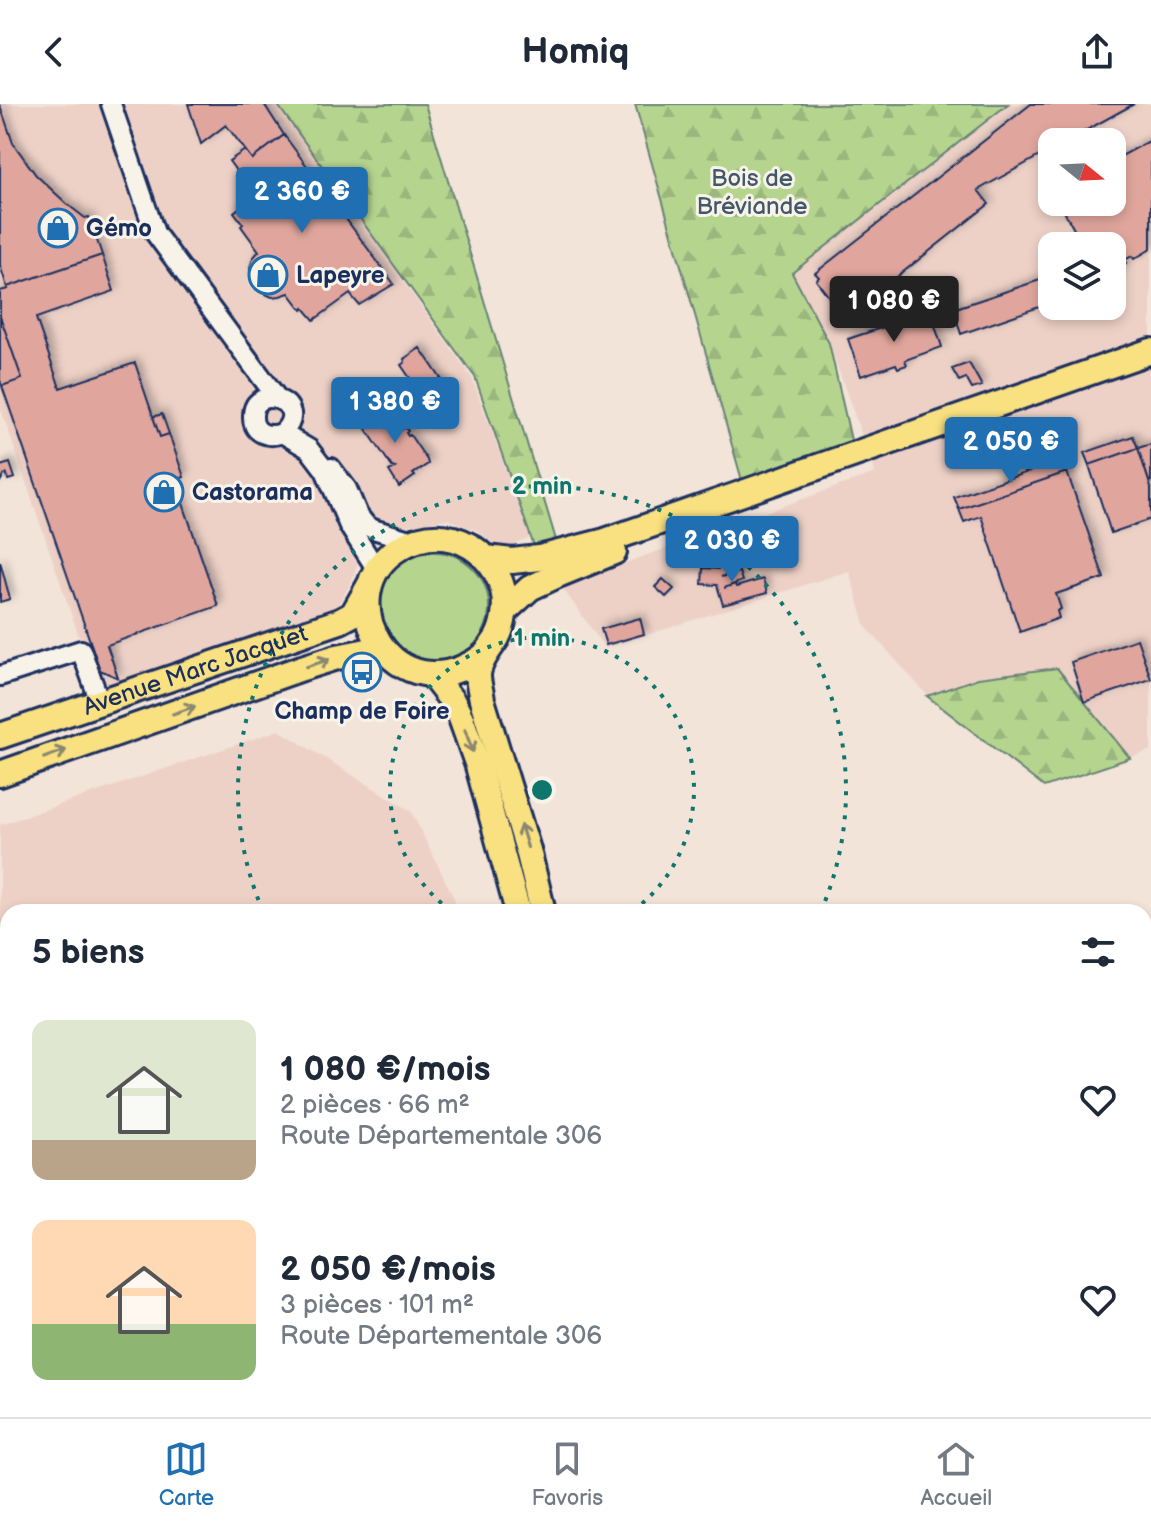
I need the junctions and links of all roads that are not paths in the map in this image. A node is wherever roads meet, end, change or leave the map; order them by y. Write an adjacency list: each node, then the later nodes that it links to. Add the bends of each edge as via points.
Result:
1 (111, 104): 2 (street, via 155,233)
2 (239, 347): 5 (street); 6 (street)
3 (1151, 351): 10 (main road)
4 (1151, 365): 10 (main road, via 638,542)
5 (277, 398): 6 (street); 7 (street)
6 (258, 404): 8 (street, via 253,413 258,431)
7 (290, 412): 8 (street); 9 (street, via 347,489 366,525)
8 (282, 433): 12 (street, via 309,449 325,470)
9 (413, 541): 11 (main road, via 452,539); 12 (main road, via 393,552)
10 (593, 552): 11 (main road, via 512,561); 13 (main road, via 530,588)
11 (486, 558): 13 (main road, via 504,592)
12 (375, 575): 14 (main road, via 367,604); 18 (main road, Avenue Marc Jacquet, via 353,614 340,621)
13 (505, 611): 15 (main road)
14 (382, 648): 16 (main road, via 413,671); 20 (main road, Avenue Marc Jacquet, one-way to 14, via 302,668)
15 (486, 654): 16 (main road, via 451,673); 22 (main road, one-way to 15, via 482,700 477,674)
16 (431, 674): 21 (main road, one-way to 21, via 461,718)
17 (0, 676): 18 (street, via 81,650)
18 (100, 702): 19 (main road, Avenue Marc Jacquet)
19 (0, 736)
20 (0, 774)
21 (516, 904)
22 (541, 904)

